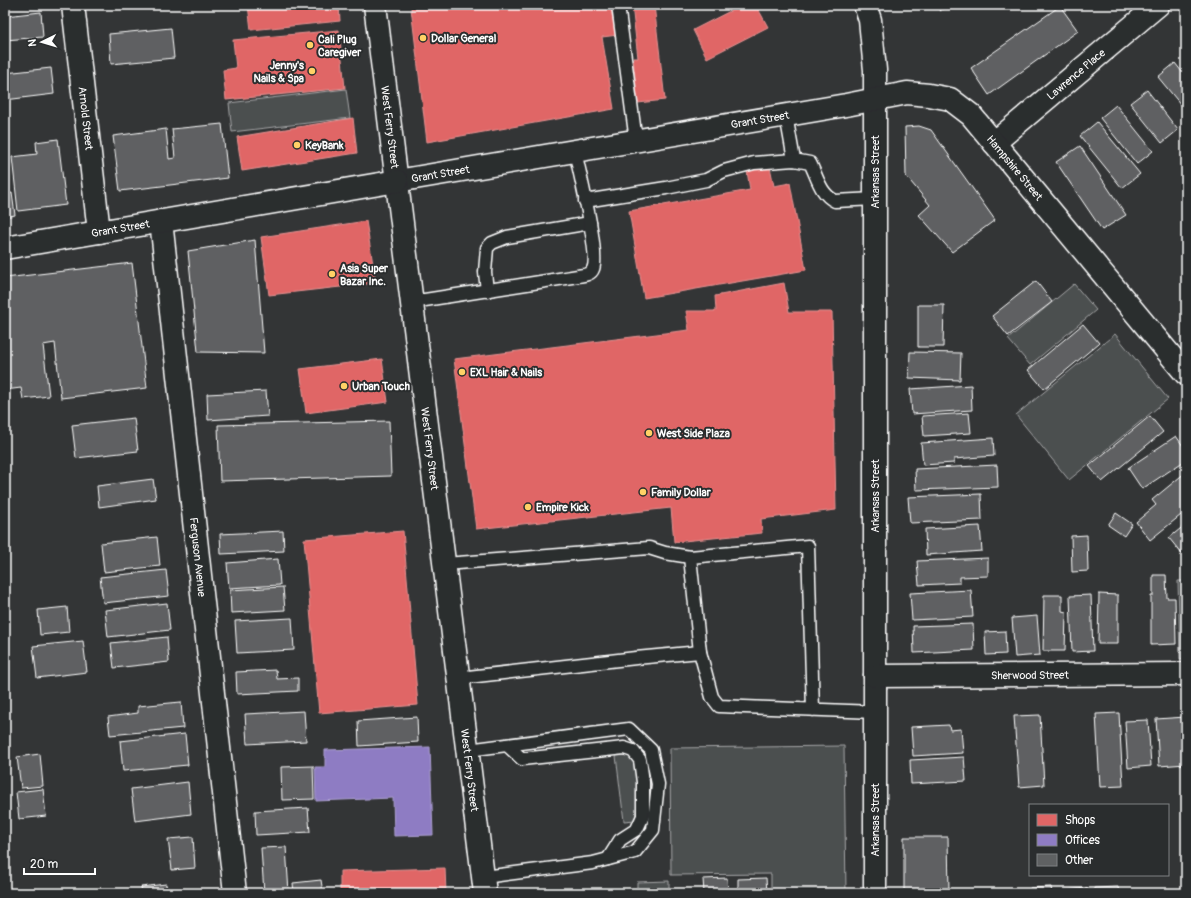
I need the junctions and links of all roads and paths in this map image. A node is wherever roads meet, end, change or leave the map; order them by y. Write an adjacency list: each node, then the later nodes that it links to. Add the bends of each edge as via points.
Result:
1 (73, 5): 17 (street, Arnold Street)
2 (375, 5): 12 (street, West Ferry Street)
3 (618, 5): 8 (lane)
4 (865, 5): 6 (street, via 870,20 874,51)
5 (1158, 5): 9 (street, Lawrence Place)
6 (875, 100): 7 (street, Grant Street); 9 (street, Hampshire Street, via 907,93 950,99 971,115); 13 (street, Arkansas Street)
7 (786, 115): 8 (street, Grant Street); 11 (lane)
8 (636, 141): 10 (street, Grant Street)
9 (994, 143): 21 (street, Hampshire Street)
10 (575, 151): 12 (street, Grant Street); 14 (lane)
11 (794, 160): 13 (lane, via 810,163 822,188 834,201); 14 (lane, via 754,163 724,171 706,180)
12 (397, 181): 15 (street, Grant Street); 20 (street, West Ferry Street)
13 (875, 199): 26 (street, Arkansas Street)
14 (585, 201): 16 (lane)
15 (161, 221): 17 (street, Grant Street); 34 (street, Ferguson Avenue)
16 (590, 223): 19 (lane, via 507,237 492,243 488,248 486,260); 19 (lane, via 595,251 594,268 591,272)
17 (99, 232): 18 (street, Grant Street)
18 (5, 248)
19 (487, 291): 20 (lane)
20 (412, 302): 23 (street, West Ferry Street)
21 (1186, 374)
22 (690, 556): 23 (lane, via 649,548); 24 (lane); 28 (lane, via 808,546)
23 (445, 564): 27 (street, West Ferry Street)
24 (700, 652): 27 (lane); 28 (lane, via 712,696 719,706)
25 (1186, 674): 26 (street, Sherwood Street)
26 (875, 676): 29 (street, Arkansas Street)
27 (459, 678): 31 (street, West Ferry Street)
28 (813, 710): 29 (lane)
29 (875, 712): 35 (street, Arkansas Street)
30 (507, 745): 31 (lane); 32 (lane, via 522,759 624,748 633,751 640,760 644,816 638,830 620,840); 32 (lane, via 629,729 651,750 658,784 653,830 635,852)
31 (468, 750): 33 (street, West Ferry Street)
32 (608, 859): 33 (lane)
33 (485, 885)
34 (235, 893)
35 (875, 893)

